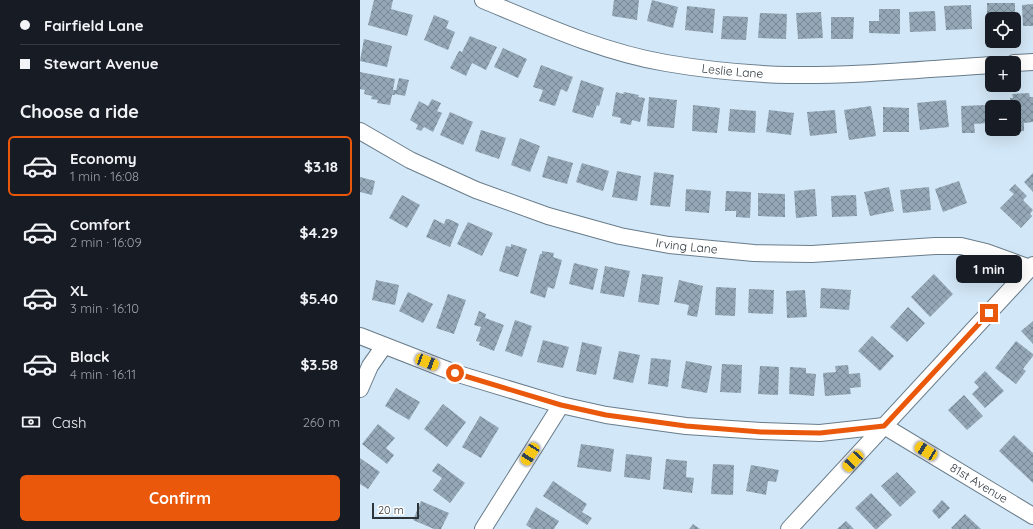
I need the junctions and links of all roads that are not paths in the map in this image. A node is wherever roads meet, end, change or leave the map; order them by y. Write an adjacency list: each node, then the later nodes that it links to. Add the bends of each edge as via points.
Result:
1 (490, 1): 4 (street, Leslie Lane, via 568,35 618,51 665,63 735,73 836,74)
2 (1033, 62): 3 (street)
3 (1021, 63)
4 (985, 65)
5 (360, 131): 6 (street, Irving Lane, via 410,160 476,190 548,216 620,236 669,245 754,253 812,254 961,246)
6 (1032, 266): 11 (street)
7 (360, 336): 8 (street)
8 (384, 346): 9 (street, via 370,366); 10 (street, via 455,373)
9 (360, 389)
10 (561, 405): 11 (street, via 606,415 686,426 754,431 820,433); 13 (street)
11 (884, 426): 12 (street, 81st Avenue); 14 (street)
12 (1033, 516)
13 (483, 529)
14 (789, 529)

